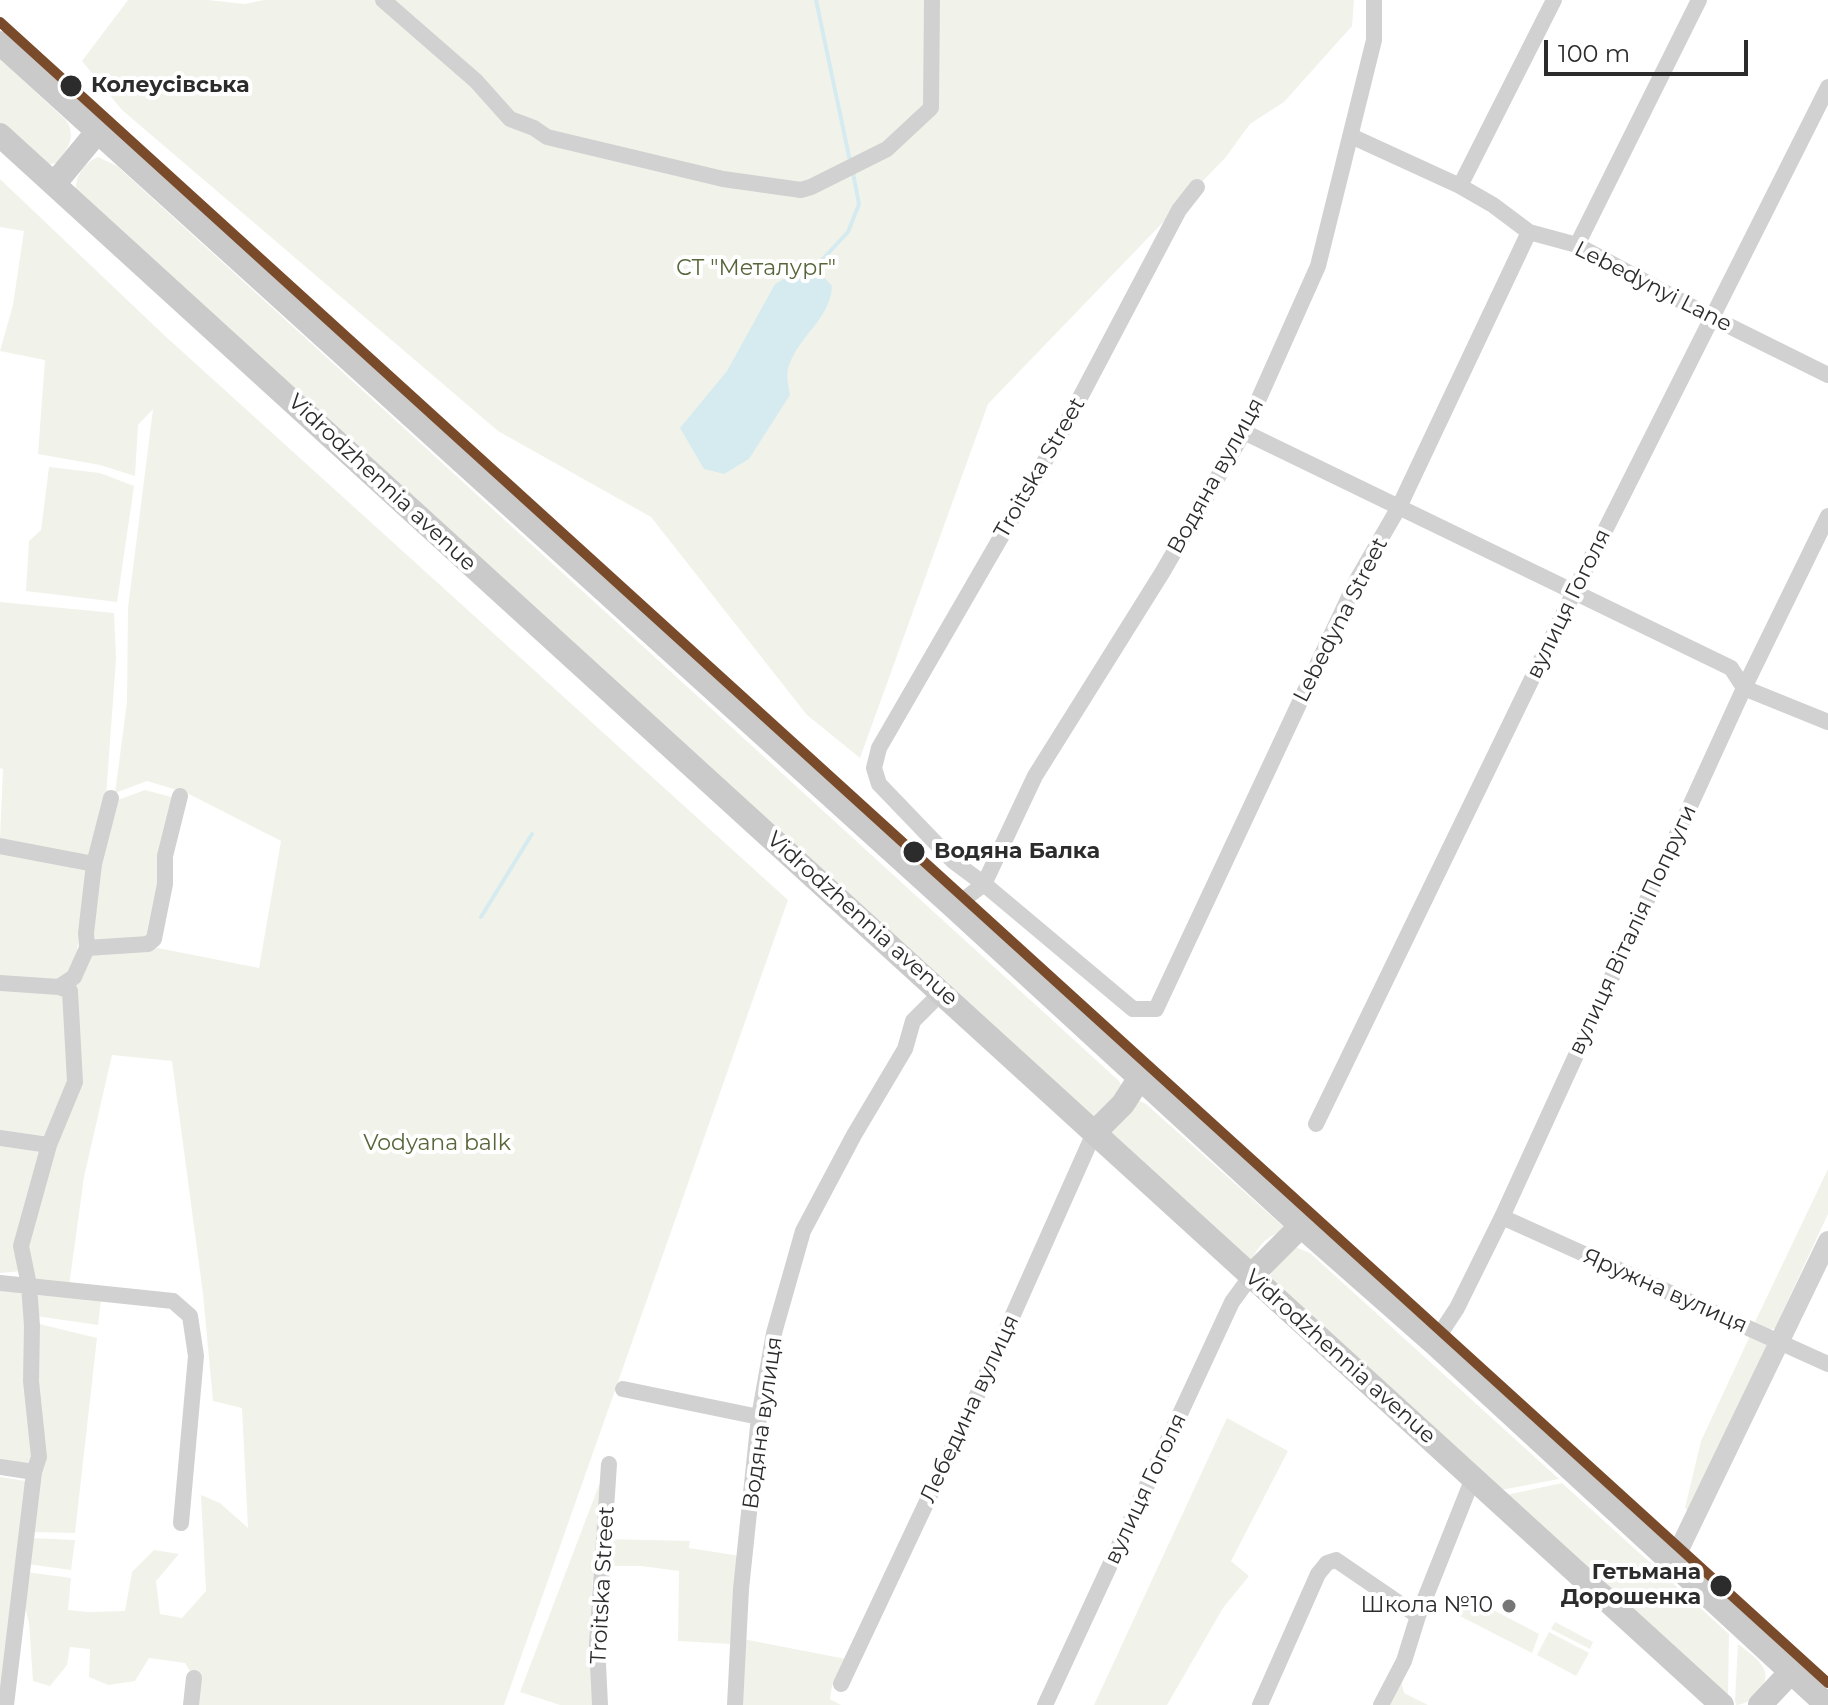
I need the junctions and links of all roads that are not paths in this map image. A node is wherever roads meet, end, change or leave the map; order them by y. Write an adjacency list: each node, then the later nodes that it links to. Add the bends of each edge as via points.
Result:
1 (383, 0): 2 (street, via 476,81 510,119 547,137 723,179 801,190 887,149 931,108)
2 (932, 0)
3 (1374, 0): 10 (street, Водяна вулиця, via 1374,40)
4 (1554, 0): 12 (street)
5 (1699, 0): 15 (street)
6 (0, 43): 8 (main road)
7 (1828, 87): 16 (street, вулиця Гоголя)
8 (98, 131): 11 (main road); 29 (main road)
9 (0, 135): 11 (main road, Vidrodzhennia avenue)
10 (1351, 136): 12 (street, Lebedynyi Lane); 18 (street, Водяна вулиця, via 1318,266)
11 (55, 183): 33 (main road, Vidrodzhennia avenue)
12 (1460, 186): 14 (street, Lebedynyi Lane)
13 (1197, 187): 28 (street, Troitska Street, via 1179,210 1064,428 879,748 874,768 879,784 953,861)
14 (1529, 232): 15 (street, Lebedynyi Lane); 19 (street, Lebedyna Street)
15 (1577, 245): 16 (street, Lebedynyi Lane)
16 (1711, 317): 17 (street, Lebedynyi Lane); 21 (street, вулиця Гоголя)
17 (1828, 375)
18 (1244, 432): 19 (street); 28 (street, Водяна вулиця, via 1035,776)
19 (1399, 507): 21 (street); 28 (street, Lebedyna Street, via 1358,578 1156,1009 1133,1009)
20 (1828, 516): 22 (street, вулиця Віталія Попруги)
21 (1575, 590): 22 (street, via 1731,668); 35 (street, вулиця Гоголя)
22 (1744, 688): 23 (street); 39 (street, вулиця Віталія Попруги)
23 (1828, 722)
24 (180, 796): 30 (street, via 165,856 154,939 148,944)
25 (111, 798): 27 (street)
26 (0, 846): 27 (street)
27 (94, 864): 30 (street)
28 (984, 884): 29 (street, Водяна вулиця)
29 (954, 907): 34 (main road)
30 (87, 948): 32 (street, via 74,977)
31 (0, 983): 32 (street)
32 (59, 987): 38 (street, via 70,991 75,1082)
33 (942, 992): 36 (main road, Vidrodzhennia avenue); 49 (street, Водяна вулиця, via 913,1021 905,1049 803,1231 774,1333)
34 (1139, 1079): 36 (main road); 40 (main road)
35 (1316, 1124)
36 (1094, 1133): 42 (main road, Vidrodzhennia avenue); 59 (street, Лебедина вулиця)
37 (0, 1138): 38 (street)
38 (49, 1145): 44 (street, via 21,1246)
39 (1502, 1217): 45 (street, вулиця Віталія Попруги); 46 (street, Яружна вулиця)
40 (1301, 1226): 42 (main road); 45 (main road)
41 (1828, 1241): 46 (street)
42 (1251, 1276): 53 (main road, Vidrodzhennia avenue); 64 (street, вулиця Гоголя, via 1232,1302)
43 (0, 1283): 44 (street)
44 (29, 1285): 52 (street, via 39,1457); 54 (street, via 173,1301 190,1316 196,1356)
45 (1434, 1343): 55 (main road)
46 (1780, 1343): 47 (street, Яружна вулиця); 55 (street)
47 (1828, 1364)
48 (623, 1389): 49 (street)
49 (759, 1417): 63 (street, Водяна вулиця)
50 (609, 1464): 62 (street, Troitska Street, via 597,1644)
51 (0, 1467): 52 (street)
52 (34, 1472): 60 (street)
53 (1473, 1478): 56 (street); 67 (main road, Vidrodzhennia avenue)
54 (181, 1523)
55 (1673, 1562): 57 (main road)
56 (1418, 1616): 65 (street, via 1336,1560 1327,1563); 66 (street, via 1404,1661)
57 (1791, 1672): 68 (main road); 69 (main road)
58 (194, 1678): 61 (street)
59 (841, 1684)
60 (6, 1705)
61 (191, 1705)
62 (600, 1705)
63 (735, 1705)
64 (1045, 1705)
65 (1260, 1705)
66 (1381, 1705)
67 (1722, 1705)
68 (1760, 1705)
69 (1827, 1705)

